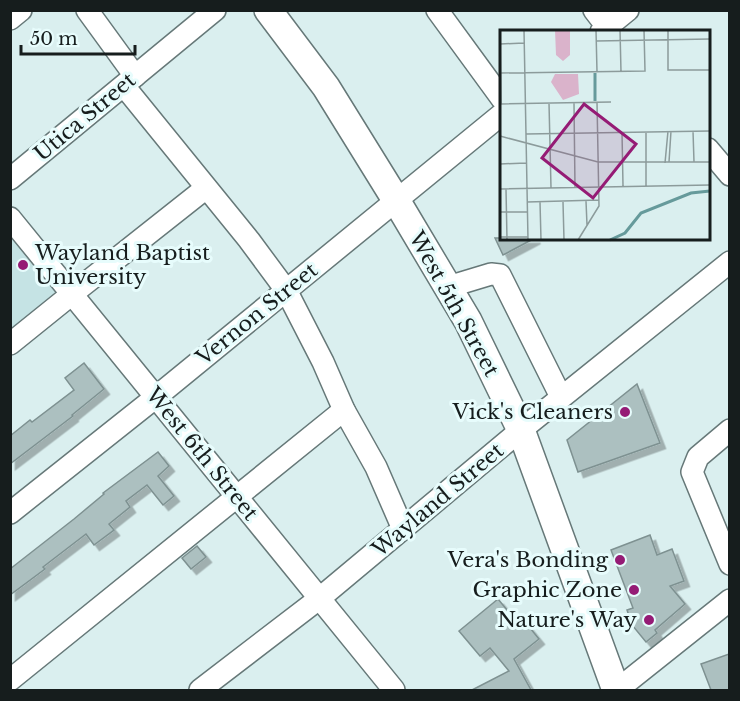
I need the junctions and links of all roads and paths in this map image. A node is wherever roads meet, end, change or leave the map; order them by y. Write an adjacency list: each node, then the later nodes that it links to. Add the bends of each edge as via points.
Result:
1 (21, 10): 7 (street)
2 (87, 10): 9 (street)
3 (215, 10): 9 (street, Utica Street)
4 (268, 10): 16 (main road, West 5th Street, via 326,87)
5 (437, 10): 10 (street)
6 (628, 10): 8 (street)
7 (10, 19)
8 (604, 25)
9 (129, 81): 14 (street, Utica Street); 15 (street)
10 (500, 98)
11 (500, 115): 16 (street, Vernon Street)
12 (710, 151): 13 (street)
13 (729, 175)
14 (10, 179)
15 (206, 188): 20 (street); 21 (street)
16 (396, 200): 19 (main road, West 5th Street); 20 (street, Vernon Street)
17 (10, 218): 21 (street, West 6th Street)
18 (729, 262): 24 (street, Wayland Street)
19 (448, 287): 24 (street, via 491,274 501,275); 26 (main road, West 5th Street)
20 (286, 290): 23 (street, Vernon Street); 25 (street)
21 (72, 294): 22 (street); 23 (street, West 6th Street)
22 (10, 344)
23 (156, 397): 28 (street, West 6th Street); 29 (street, Vernon Street)
24 (561, 398): 26 (street, Wayland Street)
25 (344, 410): 28 (street); 30 (street, via 376,467)
26 (521, 430): 30 (street, Wayland Street); 37 (main road, West 5th Street)
27 (729, 430): 31 (street, via 698,457 692,472)
28 (237, 497): 32 (street, West 6th Street); 34 (street)
29 (10, 513)
30 (403, 529): 32 (street, Wayland Street)
31 (729, 564)
32 (320, 598): 35 (street, Wayland Street); 36 (street, West 6th Street)
33 (729, 600): 37 (street)
34 (10, 680)
35 (200, 690)
36 (394, 690)
37 (616, 690)

